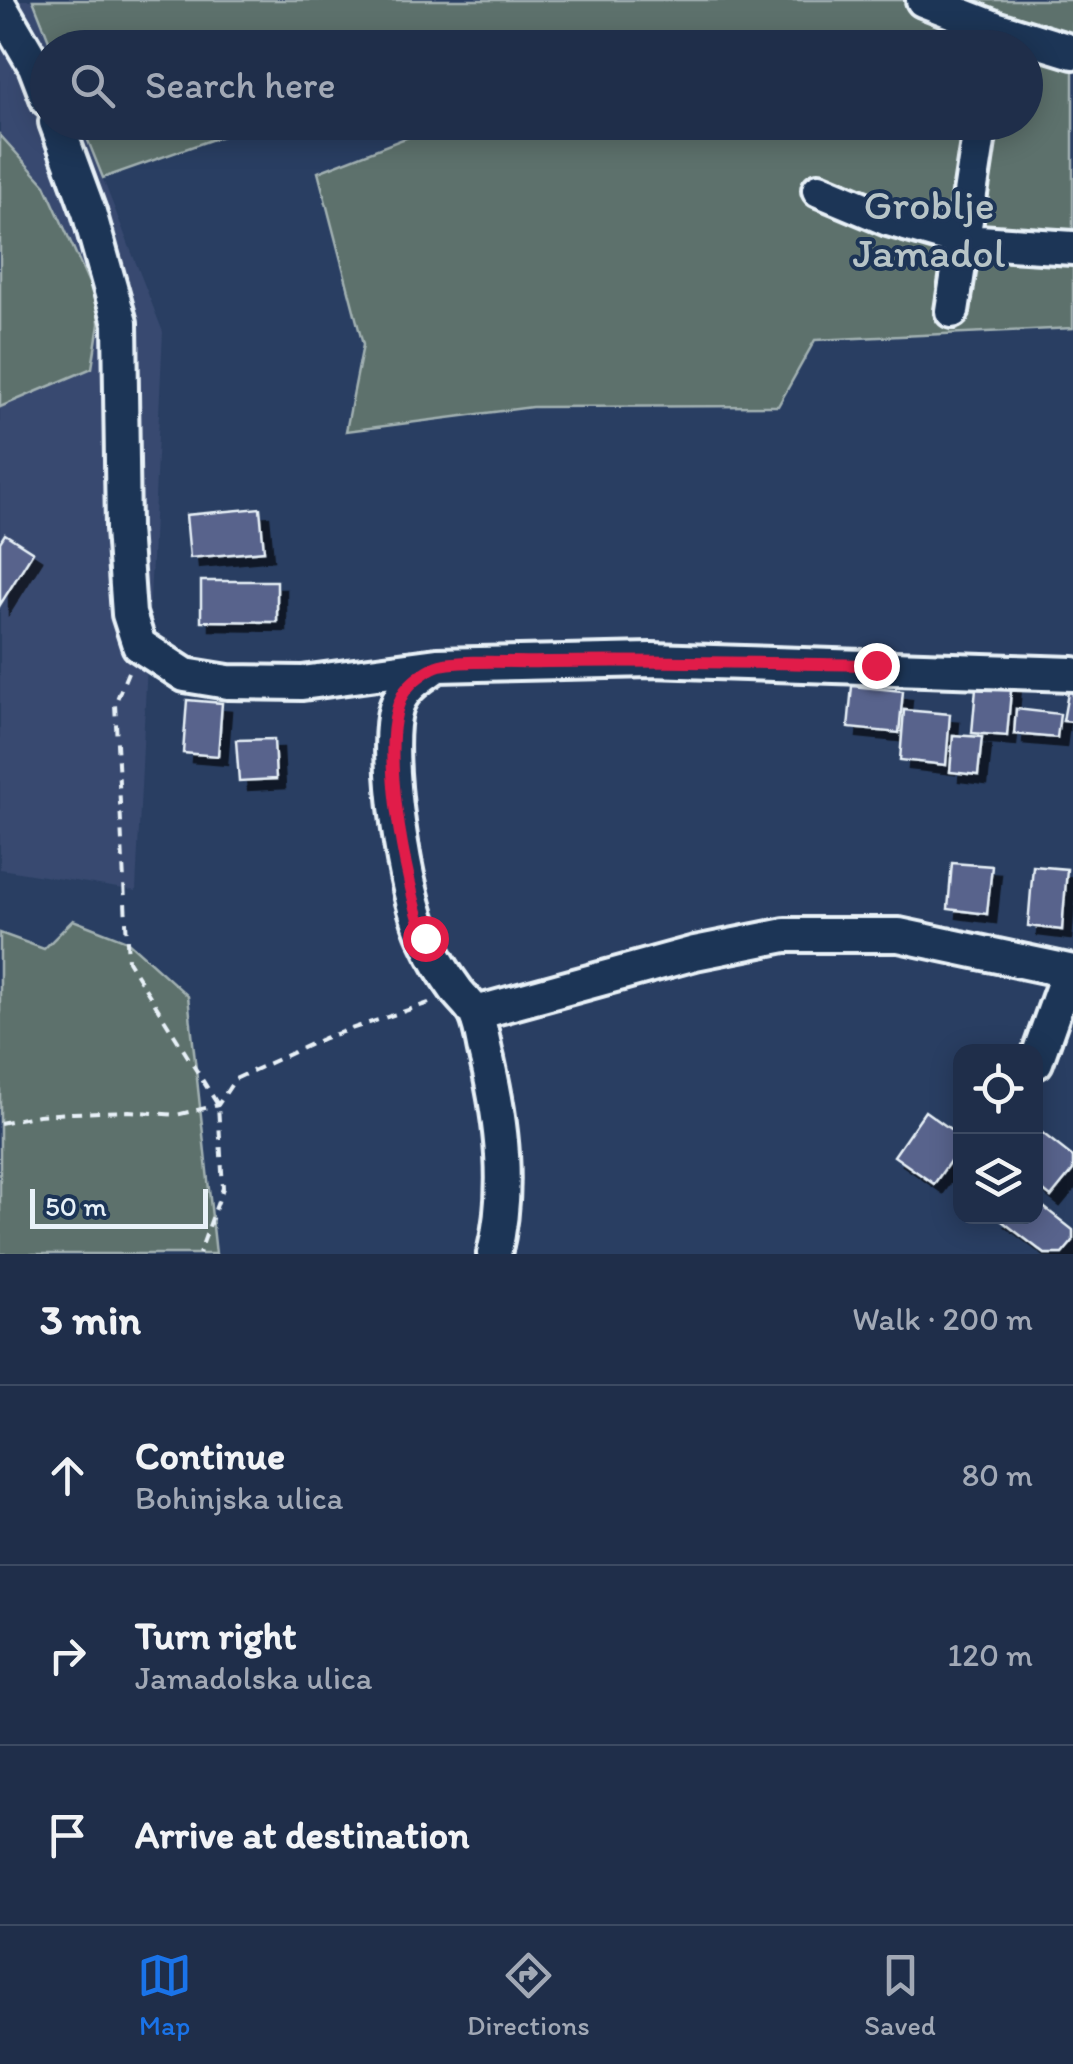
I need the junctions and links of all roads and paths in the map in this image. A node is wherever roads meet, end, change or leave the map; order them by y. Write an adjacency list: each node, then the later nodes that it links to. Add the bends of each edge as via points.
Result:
1 (923, 0): 3 (street)
2 (0, 6): 6 (street)
3 (996, 25)
4 (1043, 41): 5 (street)
5 (1073, 52)
6 (30, 57)
7 (63, 140): 13 (street, via 120,323 123,529)
8 (978, 140): 10 (street)
9 (819, 190): 10 (street)
10 (964, 241): 11 (street); 12 (street)
11 (1073, 248)
12 (952, 311)
13 (139, 645): 14 (street, via 186,675 228,682 302,682); 19 (path, via 116,704 128,961)
14 (437, 665): 15 (street, via 670,660); 17 (street, via 408,686 396,706 396,810 425,938)
15 (1073, 674)
16 (1070, 972): 17 (street, via 899,935 785,936); 18 (street)
17 (466, 1002): 19 (path, via 324,1038 235,1079); 22 (street, via 499,1110 504,1165)
18 (1043, 1044)
19 (218, 1106): 20 (path, via 176,1115 38,1114); 21 (path, via 223,1188)
20 (0, 1123)
21 (199, 1254)
22 (494, 1254)

